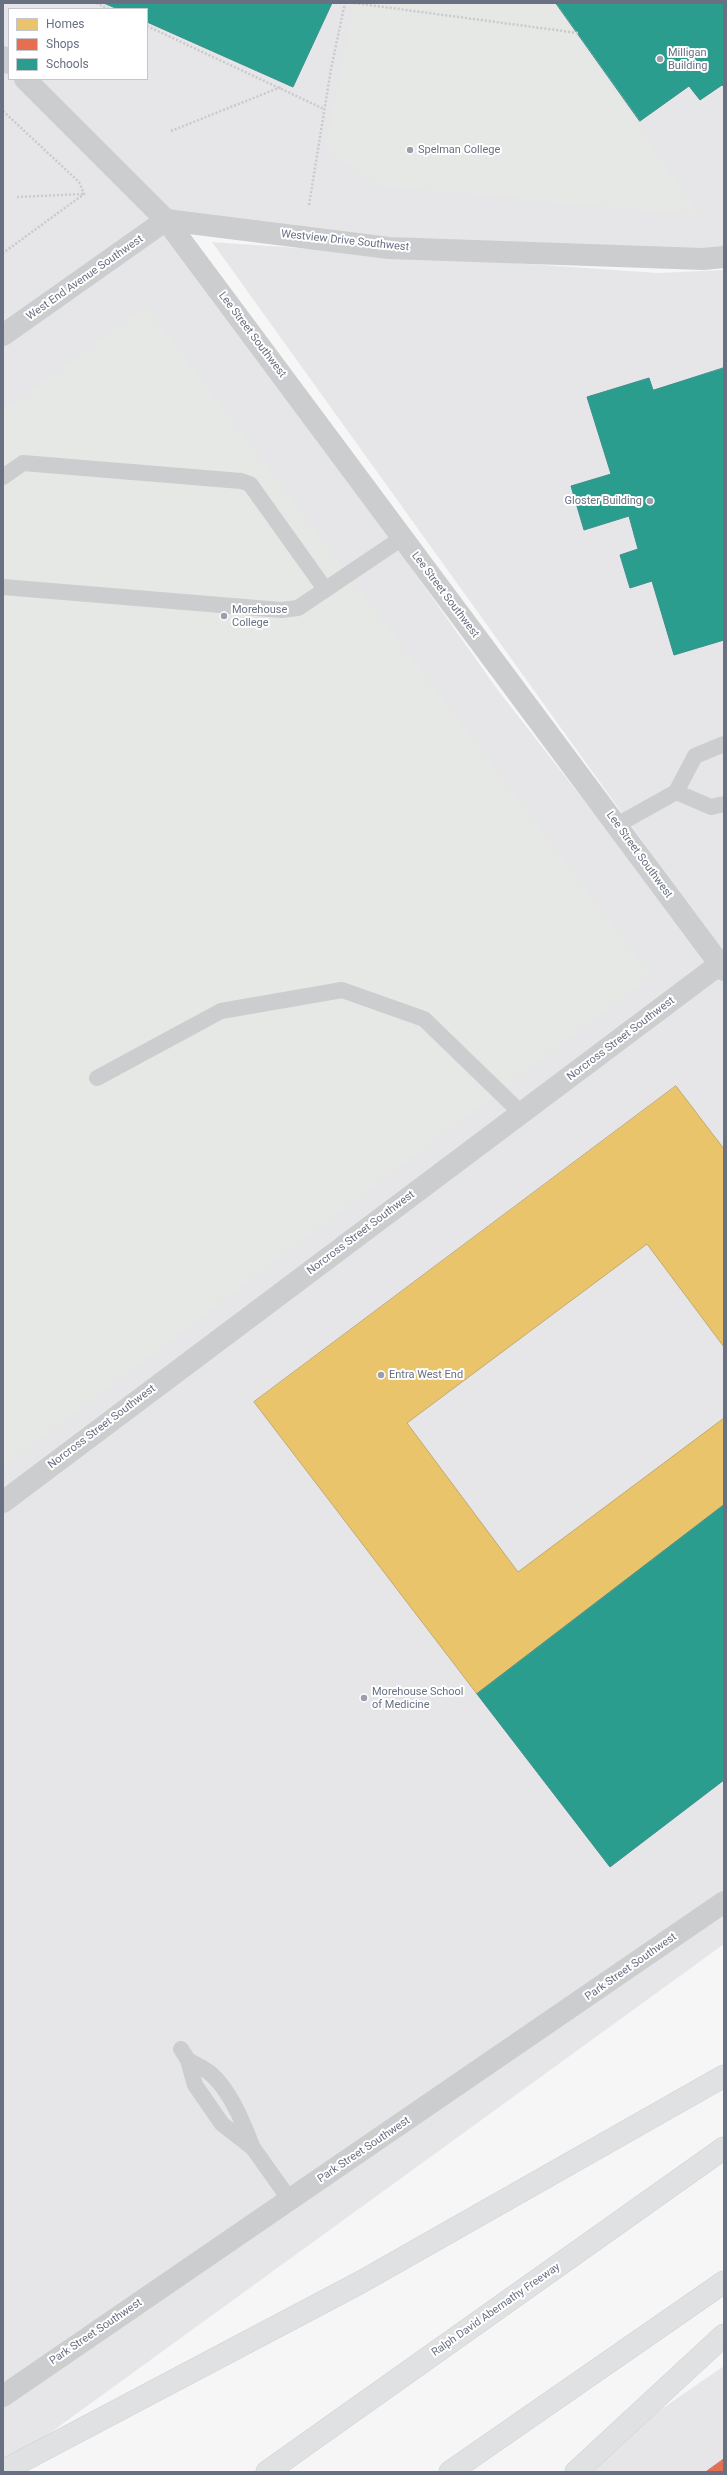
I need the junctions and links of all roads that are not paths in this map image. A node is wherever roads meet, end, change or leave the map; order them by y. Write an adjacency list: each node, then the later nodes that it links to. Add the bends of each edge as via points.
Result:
1 (27, 80): 2 (street)
2 (166, 220): 3 (street, Westview Drive Southwest, via 389,248); 4 (street, West End Avenue Southwest); 6 (street, Lee Street Southwest)
3 (724, 257)
4 (3, 335)
5 (3, 477): 8 (lane, via 23,463 241,481 250,484)
6 (402, 538): 8 (lane); 12 (street, Lee Street Southwest)
7 (3, 587): 8 (lane, via 281,610 298,608)
8 (325, 589)
9 (724, 744): 10 (lane, via 696,756)
10 (676, 792): 11 (lane, via 711,807); 12 (lane)
11 (724, 804)
12 (617, 825): 13 (street, Lee Street Southwest)
13 (723, 967): 15 (street, Norcross Street Southwest)
14 (97, 1078): 15 (lane, via 221,1011 342,990 424,1019)
15 (521, 1113): 16 (street, Norcross Street Southwest)
16 (3, 1502)
17 (724, 1902): 21 (street, Park Street Southwest)
18 (185, 2054): 21 (lane, via 195,2085 222,2124 253,2148)
19 (724, 2076): 25 (highway, via 361,2282)
20 (724, 2148): 26 (highway, Ralph David Abernathy Freeway)
21 (290, 2200): 24 (street, Park Street Southwest)
22 (724, 2282): 27 (highway)
23 (724, 2335): 28 (highway)
24 (3, 2396)
25 (3, 2471)
26 (267, 2472)
27 (450, 2472)
28 (576, 2472)

